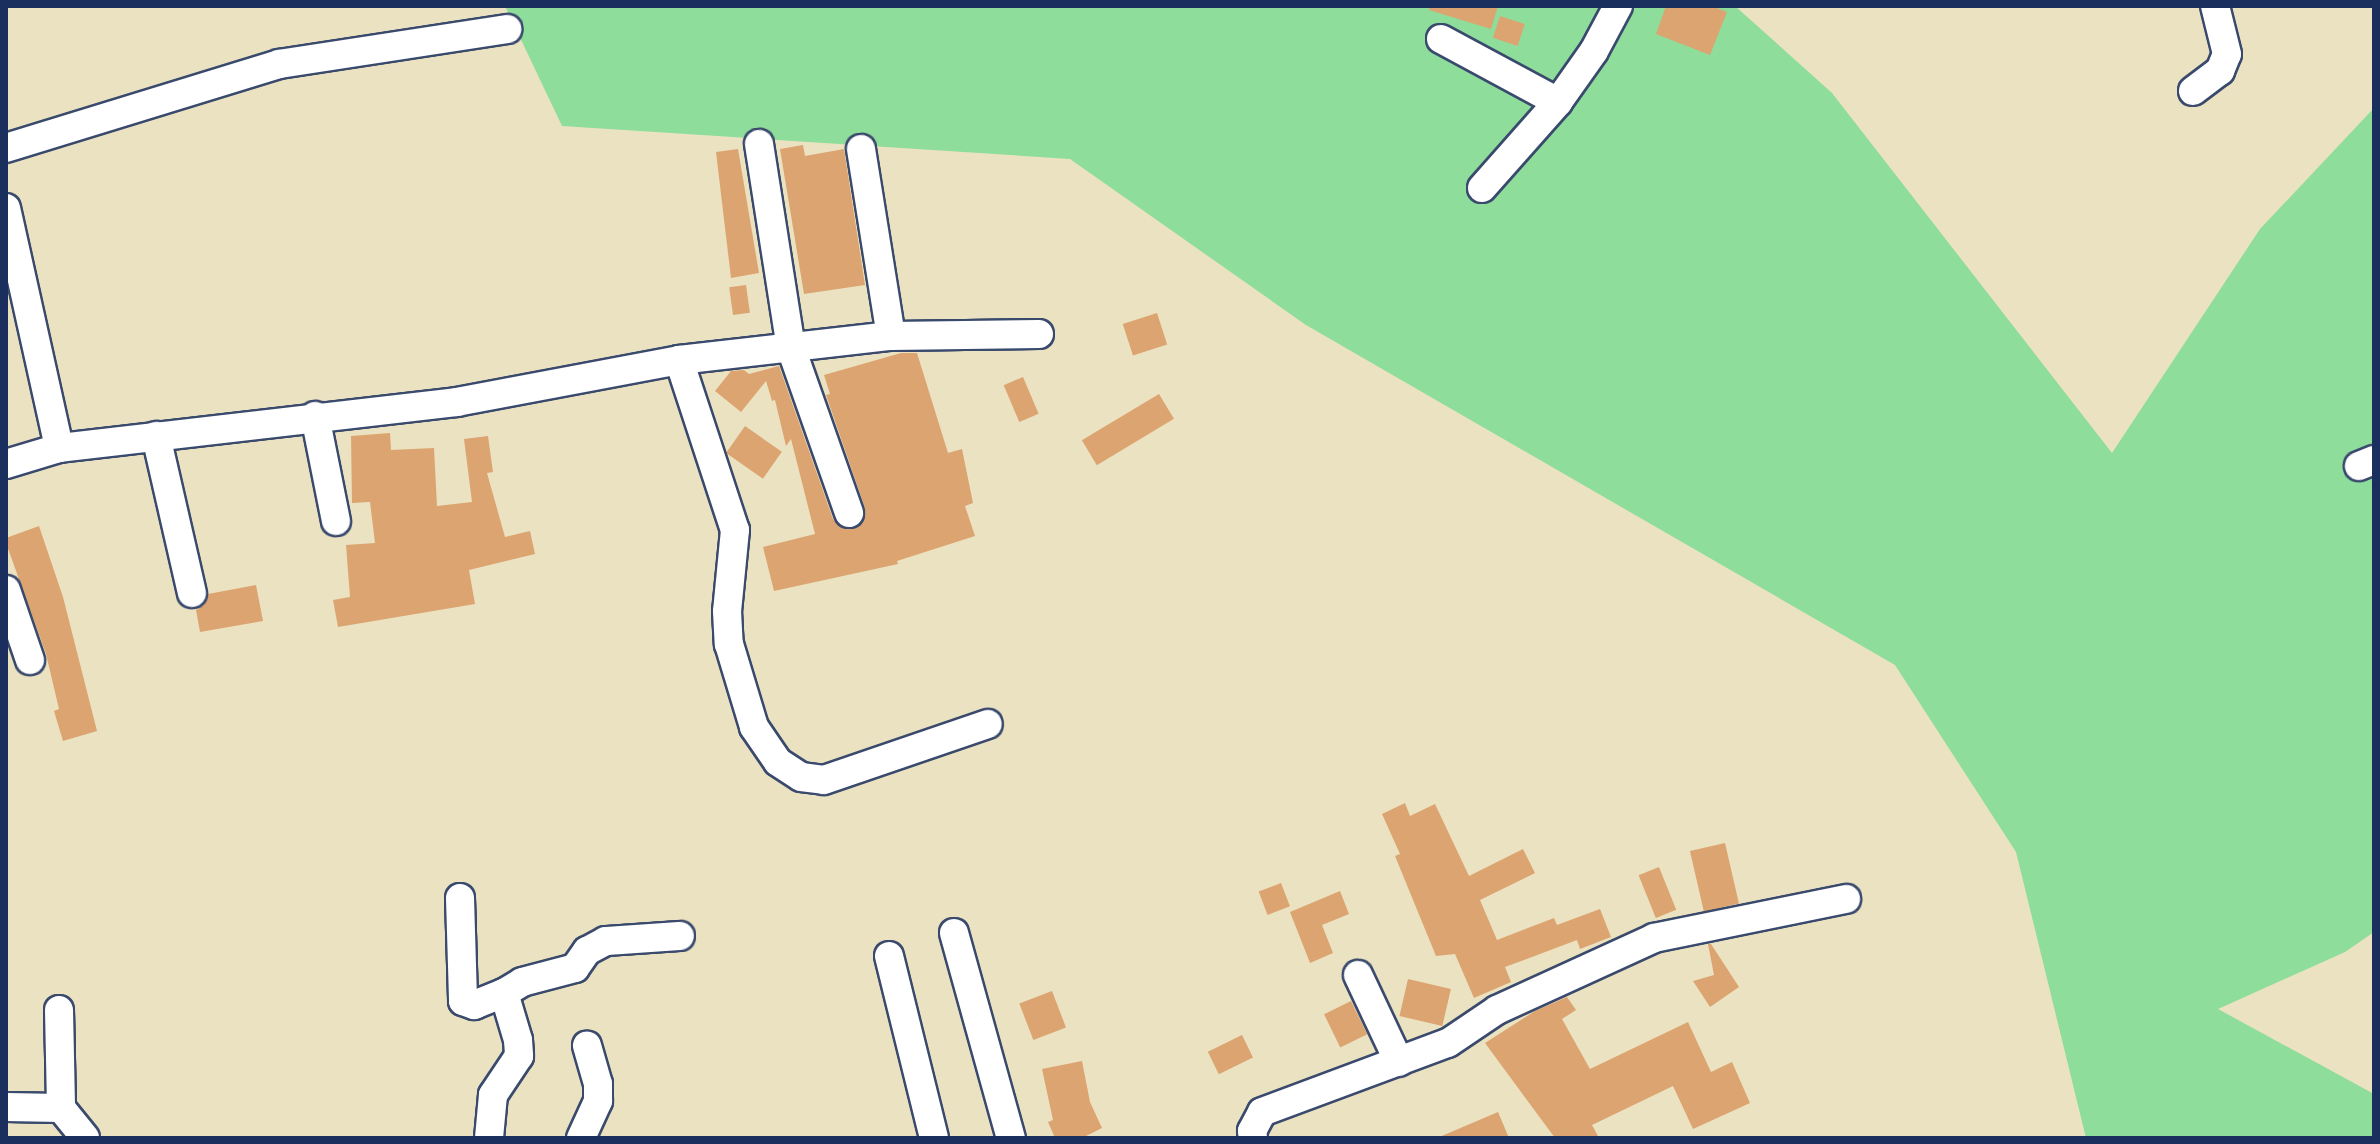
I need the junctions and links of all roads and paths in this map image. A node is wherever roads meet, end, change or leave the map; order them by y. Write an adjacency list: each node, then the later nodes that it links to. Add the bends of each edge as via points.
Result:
1 (1618, 6): 6 (street)
2 (2215, 6): 5 (street, via 2227,54 2220,71)
3 (507, 29): 8 (street, via 279,64)
4 (1441, 39): 6 (street)
5 (2193, 91)
6 (1558, 102): 10 (street)
7 (759, 144): 14 (street)
8 (6, 148)
9 (861, 149): 13 (street)
10 (1482, 188)
11 (7, 217): 18 (street)
12 (1039, 334): 13 (street)
13 (891, 336): 14 (street)
14 (791, 348): 15 (street); 20 (street)
15 (679, 360): 16 (street, via 457,402); 25 (street, via 735,530 729,644 754,727 778,762 801,777 824,780)
16 (315, 416): 17 (street); 21 (street)
17 (156, 436): 18 (street); 23 (street)
18 (59, 448): 19 (street)
19 (6, 464)
20 (849, 513)
21 (336, 521)
22 (6, 590): 24 (street)
23 (192, 593)
24 (30, 660)
25 (988, 724)
26 (460, 898): 32 (street, via 463,1001 474,1005)
27 (1846, 899): 35 (street, via 1654,938 1497,1010 1448,1043)
28 (954, 933): 42 (street)
29 (680, 936): 32 (street, via 606,941 587,951 575,968 522,982)
30 (889, 956): 41 (street)
31 (1358, 975): 35 (street)
32 (504, 993): 39 (street, via 519,1056 493,1095)
33 (59, 1010): 37 (street)
34 (587, 1046): 40 (street, via 598,1101)
35 (1399, 1062): 43 (street, via 1262,1112)
36 (6, 1107): 37 (street)
37 (61, 1108): 38 (street)
38 (85, 1138)
39 (489, 1138)
40 (581, 1138)
41 (934, 1138)
42 (1011, 1138)
43 (1253, 1138)

